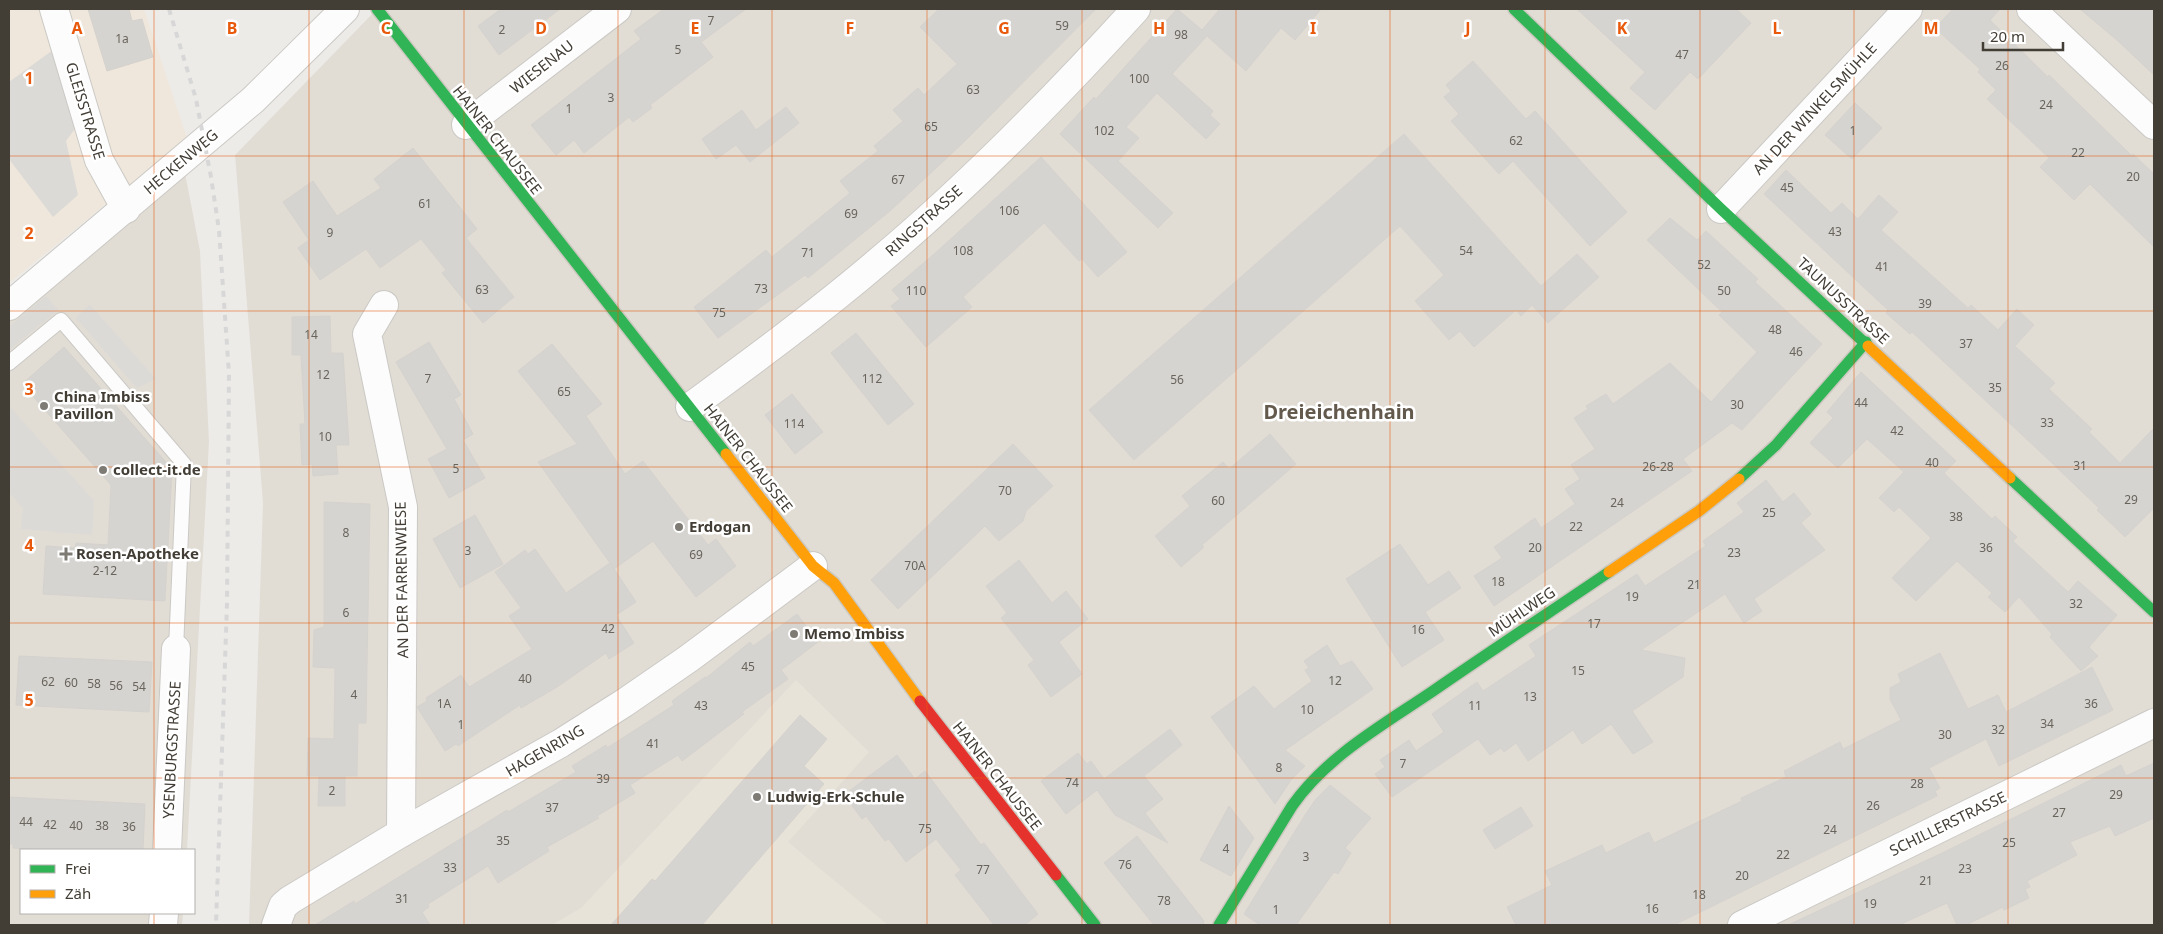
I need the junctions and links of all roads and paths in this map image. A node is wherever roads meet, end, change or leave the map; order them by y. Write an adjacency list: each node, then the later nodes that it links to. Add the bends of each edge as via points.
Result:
1 (54, 9): 12 (street, GLEISSTRASSE, via 99,160)
2 (345, 9): 12 (street, HECKENWEG, via 253,100)
3 (377, 9): 10 (street, HAINER CHAUSSEE)
4 (617, 9): 10 (street, WIESENAU)
5 (1136, 9): 17 (street, RINGSTRASSE, via 956,193 797,328)
6 (1514, 9): 11 (street, TAUNUSSTRASSE)
7 (1908, 9): 11 (street, AN DER WINKELSMÜHLE)
8 (2031, 9): 9 (street)
9 (2154, 124)
10 (466, 125): 17 (street, HAINER CHAUSSEE)
11 (1721, 208): 15 (street, TAUNUSSTRASSE)
12 (126, 209): 14 (street, HECKENWEG)
13 (384, 305): 22 (street, AN DER FARRENWIESE, via 367,334 403,507)
14 (9, 306)
15 (1866, 342): 19 (street, TAUNUSSTRASSE); 26 (street, MÜHLWEG, via 1788,432 1729,487 1374,731 1315,776 1292,806)
16 (9, 363): 20 (lane, via 61,320 184,464)
17 (690, 408): 18 (street, HAINER CHAUSSEE)
18 (813, 566): 22 (street, HAGENRING, via 624,703 561,743); 25 (street, HAINER CHAUSSEE, via 834,583 896,672)
19 (2154, 612)
20 (176, 649): 23 (street, YSENBURGSTRASSE)
21 (2154, 723): 27 (street, SCHILLERSTRASSE)
22 (401, 833): 24 (street, HAGENRING, via 290,900)
23 (167, 849)
24 (276, 925)
25 (1095, 925)
26 (1219, 925)
27 (1742, 925)

